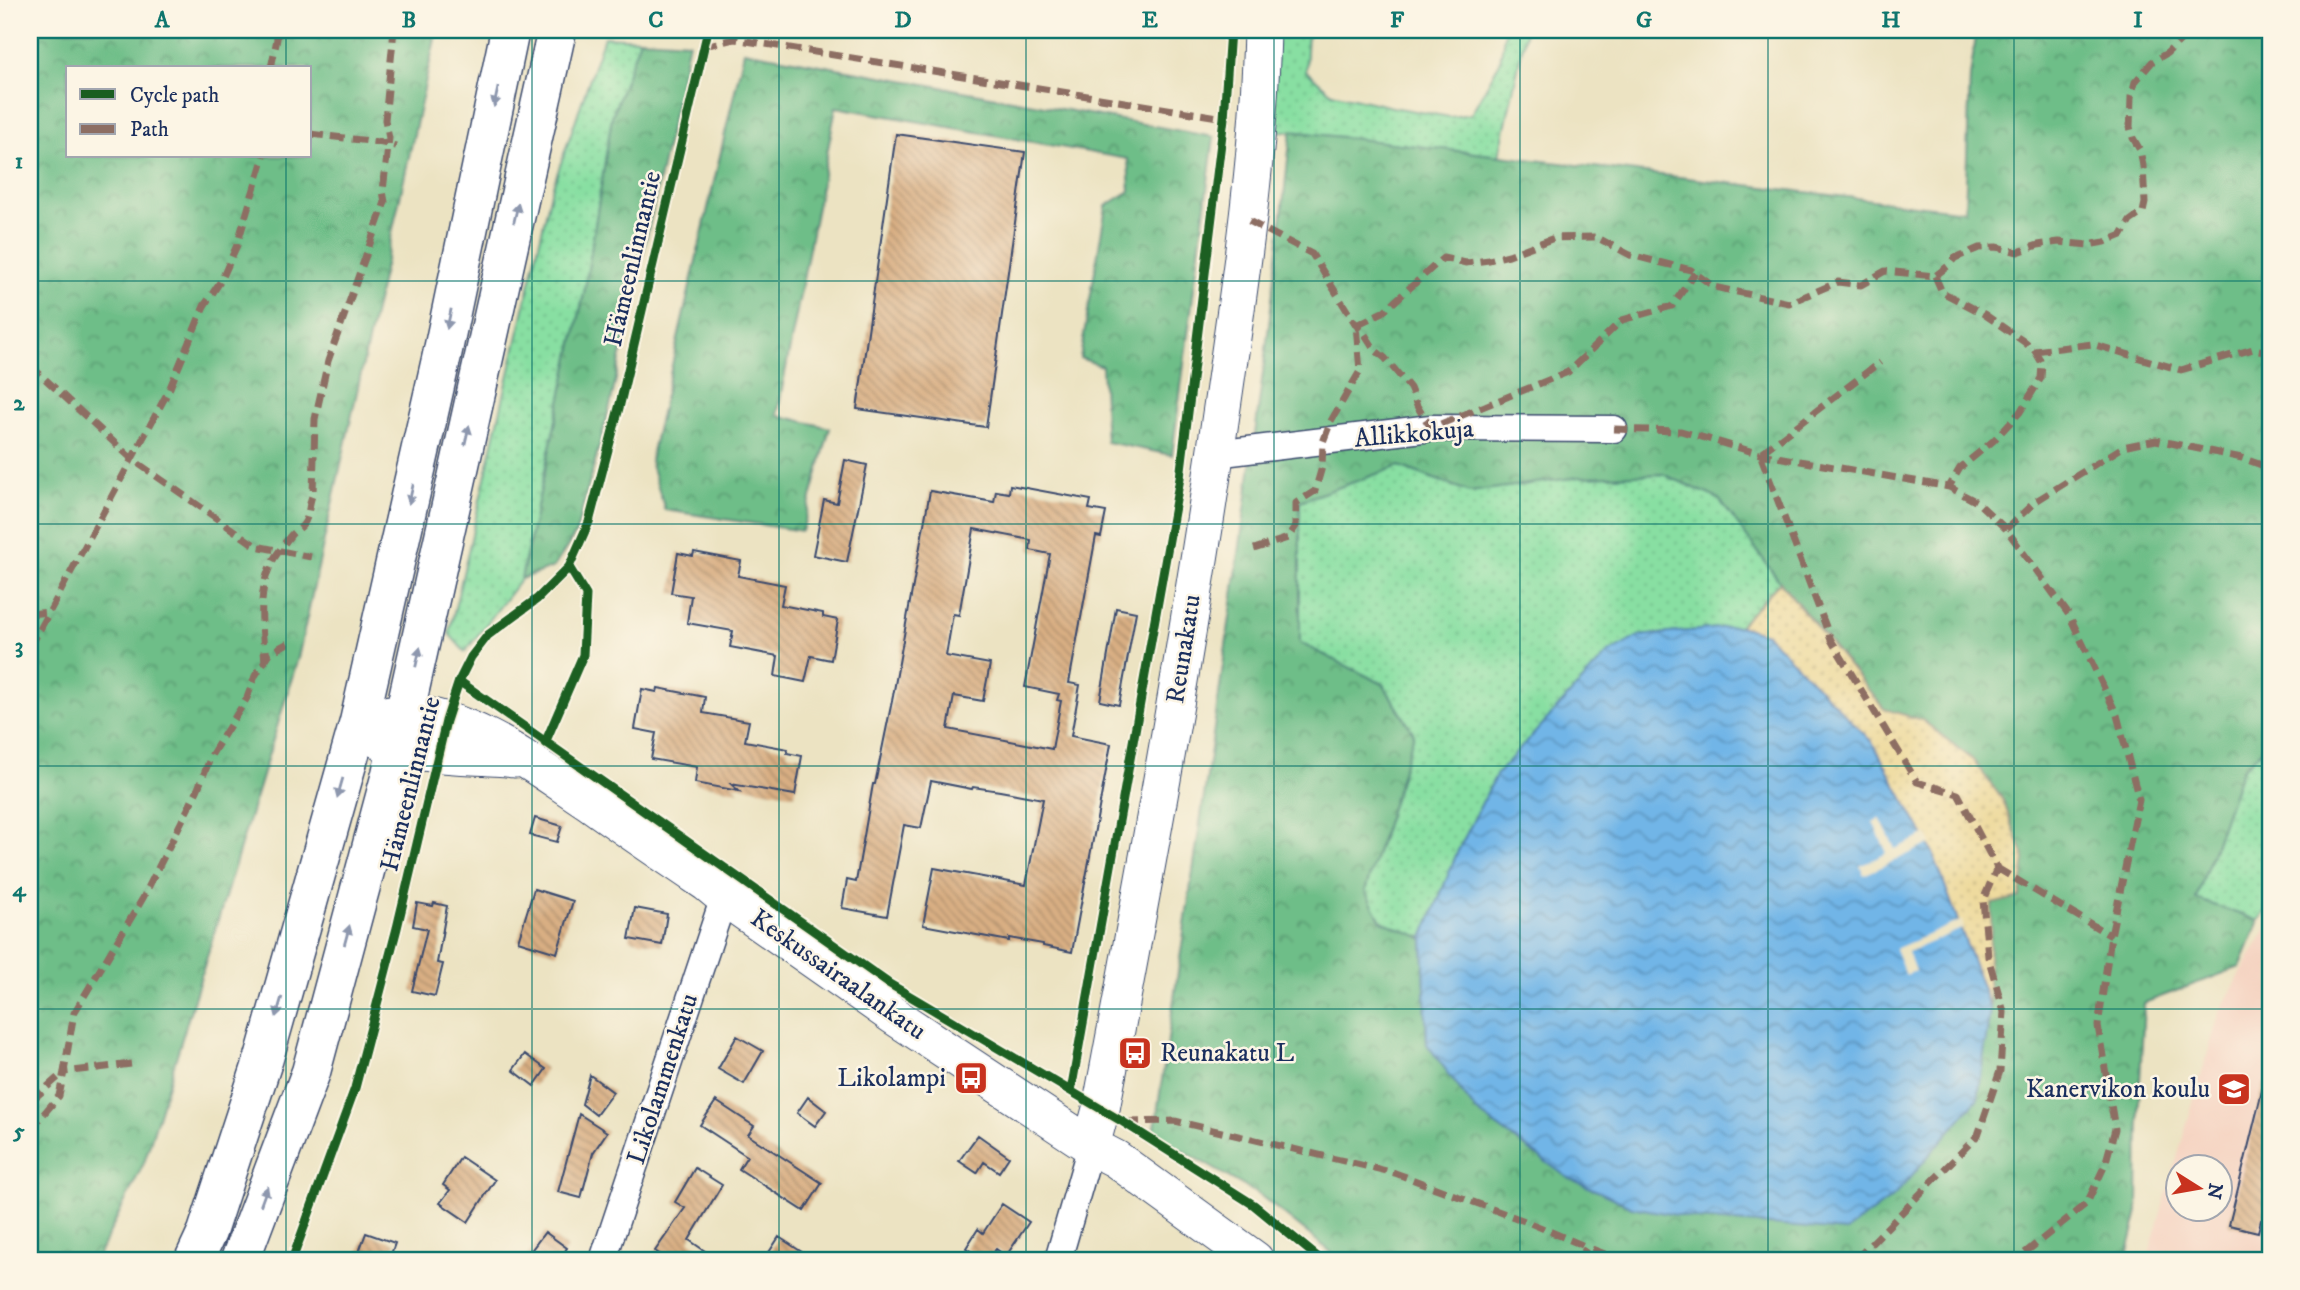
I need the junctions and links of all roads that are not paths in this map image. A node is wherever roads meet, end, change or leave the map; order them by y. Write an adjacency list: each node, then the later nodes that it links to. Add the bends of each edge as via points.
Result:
1 (510, 30): 6 (main road, one-way to 6)
2 (557, 30): 7 (main road, Hämeenlinnantie, one-way to 2)
3 (1262, 30): 5 (street, Reunakatu, via 1249,221)
4 (1614, 429): 5 (street, Allikkokuja, via 1431,428)
5 (1215, 454): 9 (street, Reunakatu, via 1154,828)
6 (359, 722): 7 (street, Keskussairaalankatu, via 376,738); 10 (main road, one-way to 10, via 264,1058)
7 (401, 730): 8 (street, Keskussairaalankatu, via 438,754 526,760); 11 (main road, Hämeenlinnantie, one-way to 7, via 311,1072)
8 (724, 897): 9 (street, Keskussairaalankatu); 12 (street, Likolammenkatu)
9 (1091, 1146): 13 (street, Reunakatu); 14 (street, Keskussairaalankatu)
10 (194, 1260)
11 (240, 1260)
12 (603, 1260)
13 (1058, 1260)
14 (1255, 1260)

